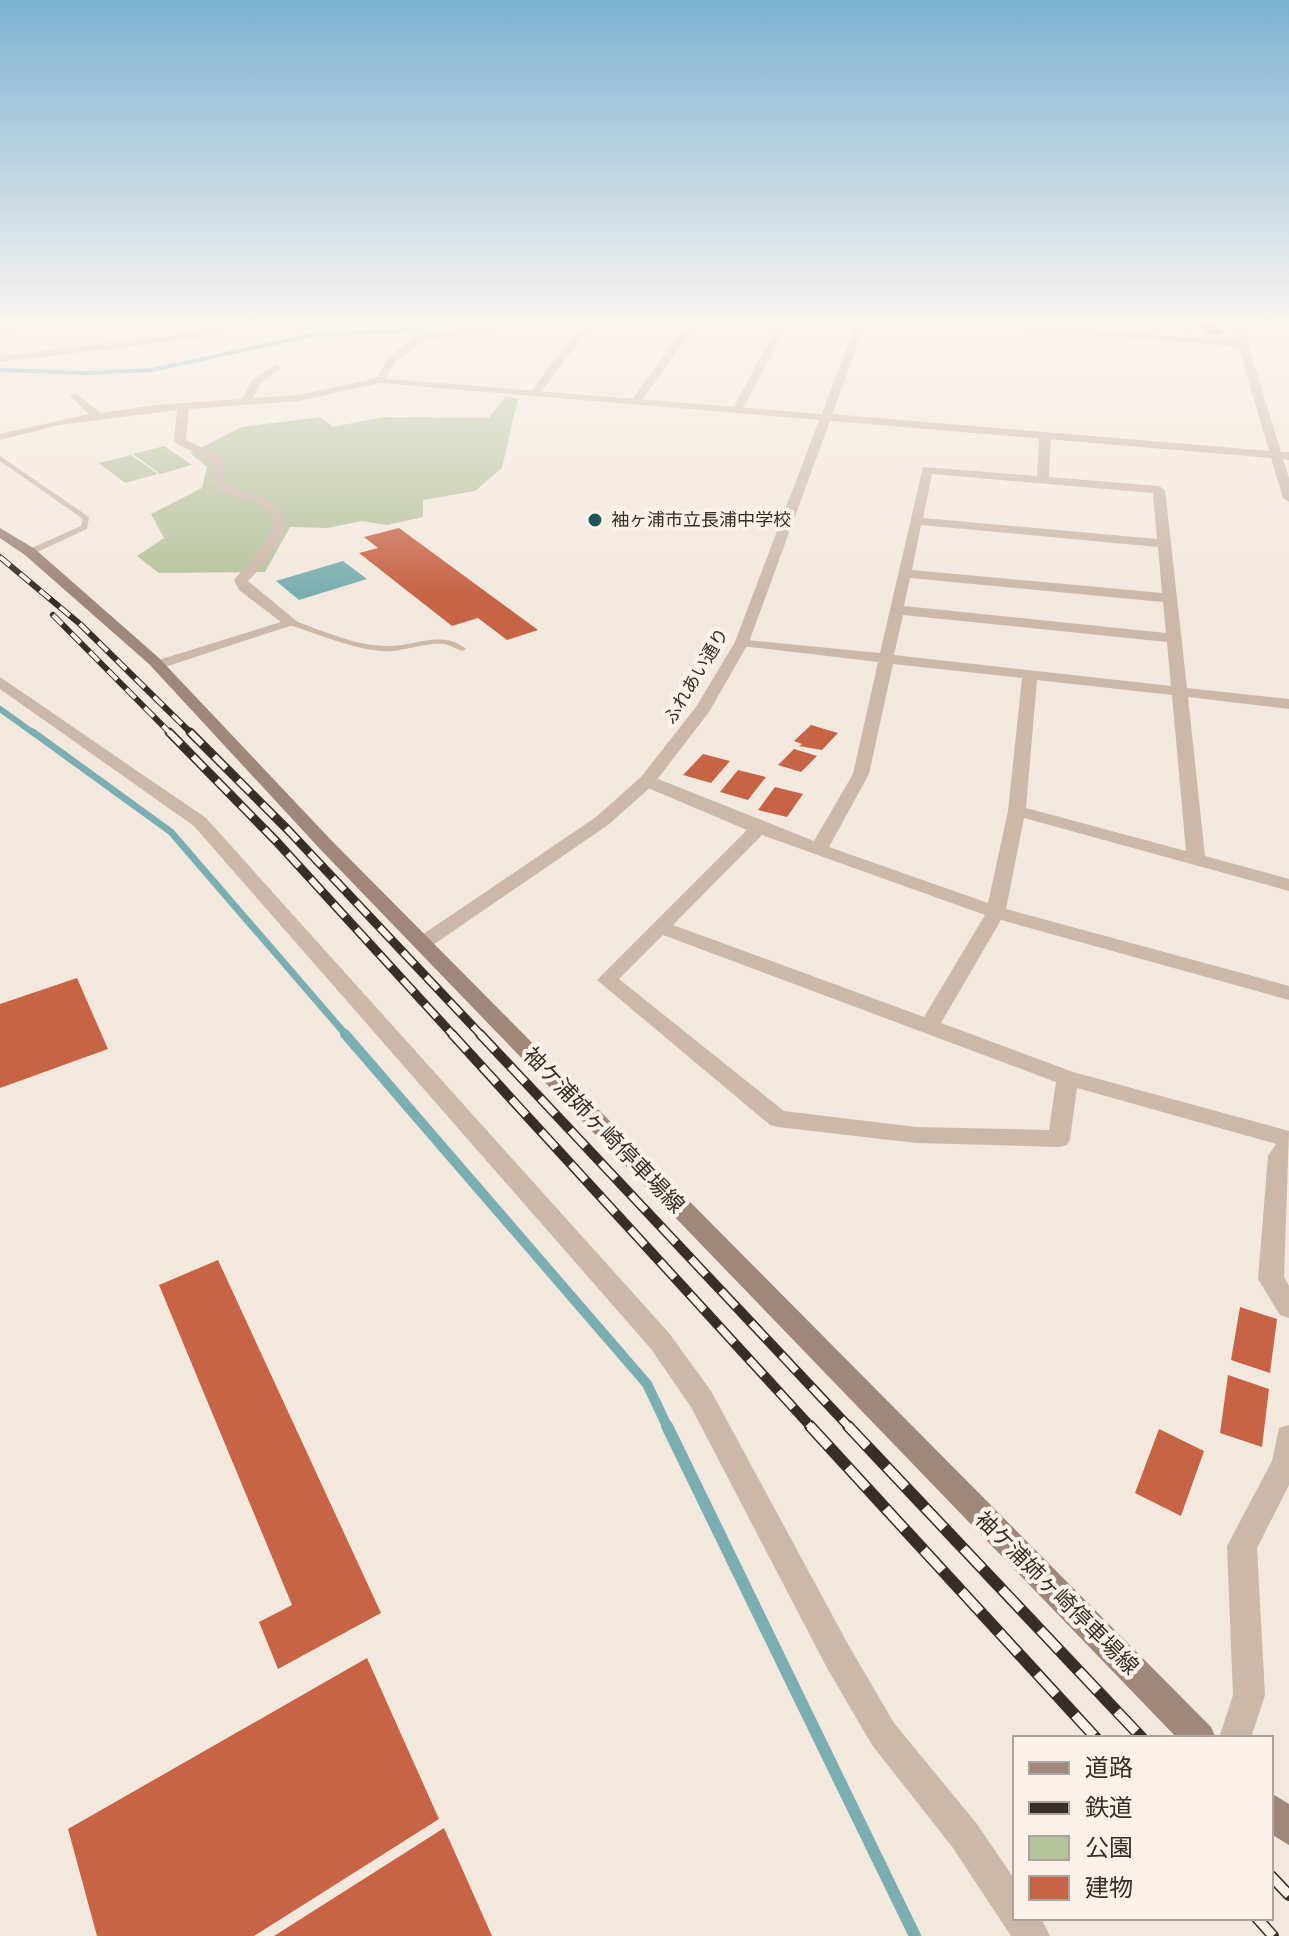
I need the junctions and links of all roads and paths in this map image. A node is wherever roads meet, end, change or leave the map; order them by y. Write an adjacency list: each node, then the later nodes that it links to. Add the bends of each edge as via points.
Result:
1 (95, 413): 7 (street)
2 (119, 413): 7 (street)
3 (181, 413): 22 (street, via 180,442 218,460 216,482 227,493 263,502 277,516 278,530 267,553 241,580)
4 (774, 413): 8 (street)
5 (827, 413): 8 (street, ふれあい通り)
6 (1269, 413): 11 (street)
7 (98, 416): 10 (street)
8 (825, 418): 9 (street); 24 (street, ふれあい通り)
9 (1045, 436): 11 (street); 13 (street)
10 (0, 437)
11 (1284, 455): 14 (street)
12 (0, 458): 18 (lane, via 87,518 84,527)
13 (1043, 480): 15 (street, via 927,470); 17 (street, via 1159,490)
14 (1289, 498)
15 (916, 521): 17 (street); 19 (street)
16 (0, 532): 18 (main road, 袖ケ浦姉ヶ崎停車場線)
17 (1165, 544): 20 (street)
18 (30, 552): 27 (main road, 袖ケ浦姉ヶ崎停車場線)
19 (905, 573): 20 (street); 21 (street)
20 (1170, 598): 23 (street)
21 (897, 610): 23 (street); 26 (street)
22 (292, 623): 25 (lane, via 387,649 445,642); 27 (street)
23 (1172, 638): 30 (street)
24 (742, 642): 26 (street); 32 (street, ふれあい通り, via 703,709)
25 (462, 649)
26 (887, 659): 28 (street); 35 (street, via 861,774)
27 (157, 665): 40 (main road, 袖ケ浦姉ヶ崎停車場線)
28 (1030, 675): 30 (street); 33 (street)
29 (0, 682): 51 (street, via 200,822 660,1341 701,1399 883,1734 965,1836)
30 (1180, 691): 31 (street); 36 (street)
31 (1289, 704)
32 (647, 781): 34 (street); 40 (street, ふれあい通り, via 602,821)
33 (1017, 811): 36 (street); 38 (street)
34 (759, 828): 35 (street); 39 (street)
35 (818, 850): 38 (street)
36 (1196, 859): 37 (street)
37 (1289, 885)
38 (996, 912): 41 (street); 42 (street)
39 (660, 927): 42 (street); 43 (street, via 607,980 778,1119 916,1135 1059,1139)
40 (423, 943): 47 (main road, 袖ケ浦姉ヶ崎停車場線)
41 (1289, 993)
42 (928, 1027): 43 (street)
43 (1067, 1078): 44 (street)
44 (1289, 1140): 45 (street, via 1280,1156 1271,1279)
45 (1289, 1307)
46 (1289, 1437): 48 (street, via 1286,1463 1242,1546 1249,1695)
47 (1198, 1736)
48 (1236, 1736)
49 (1273, 1812): 50 (main road)
50 (1289, 1828)
51 (1013, 1908)

